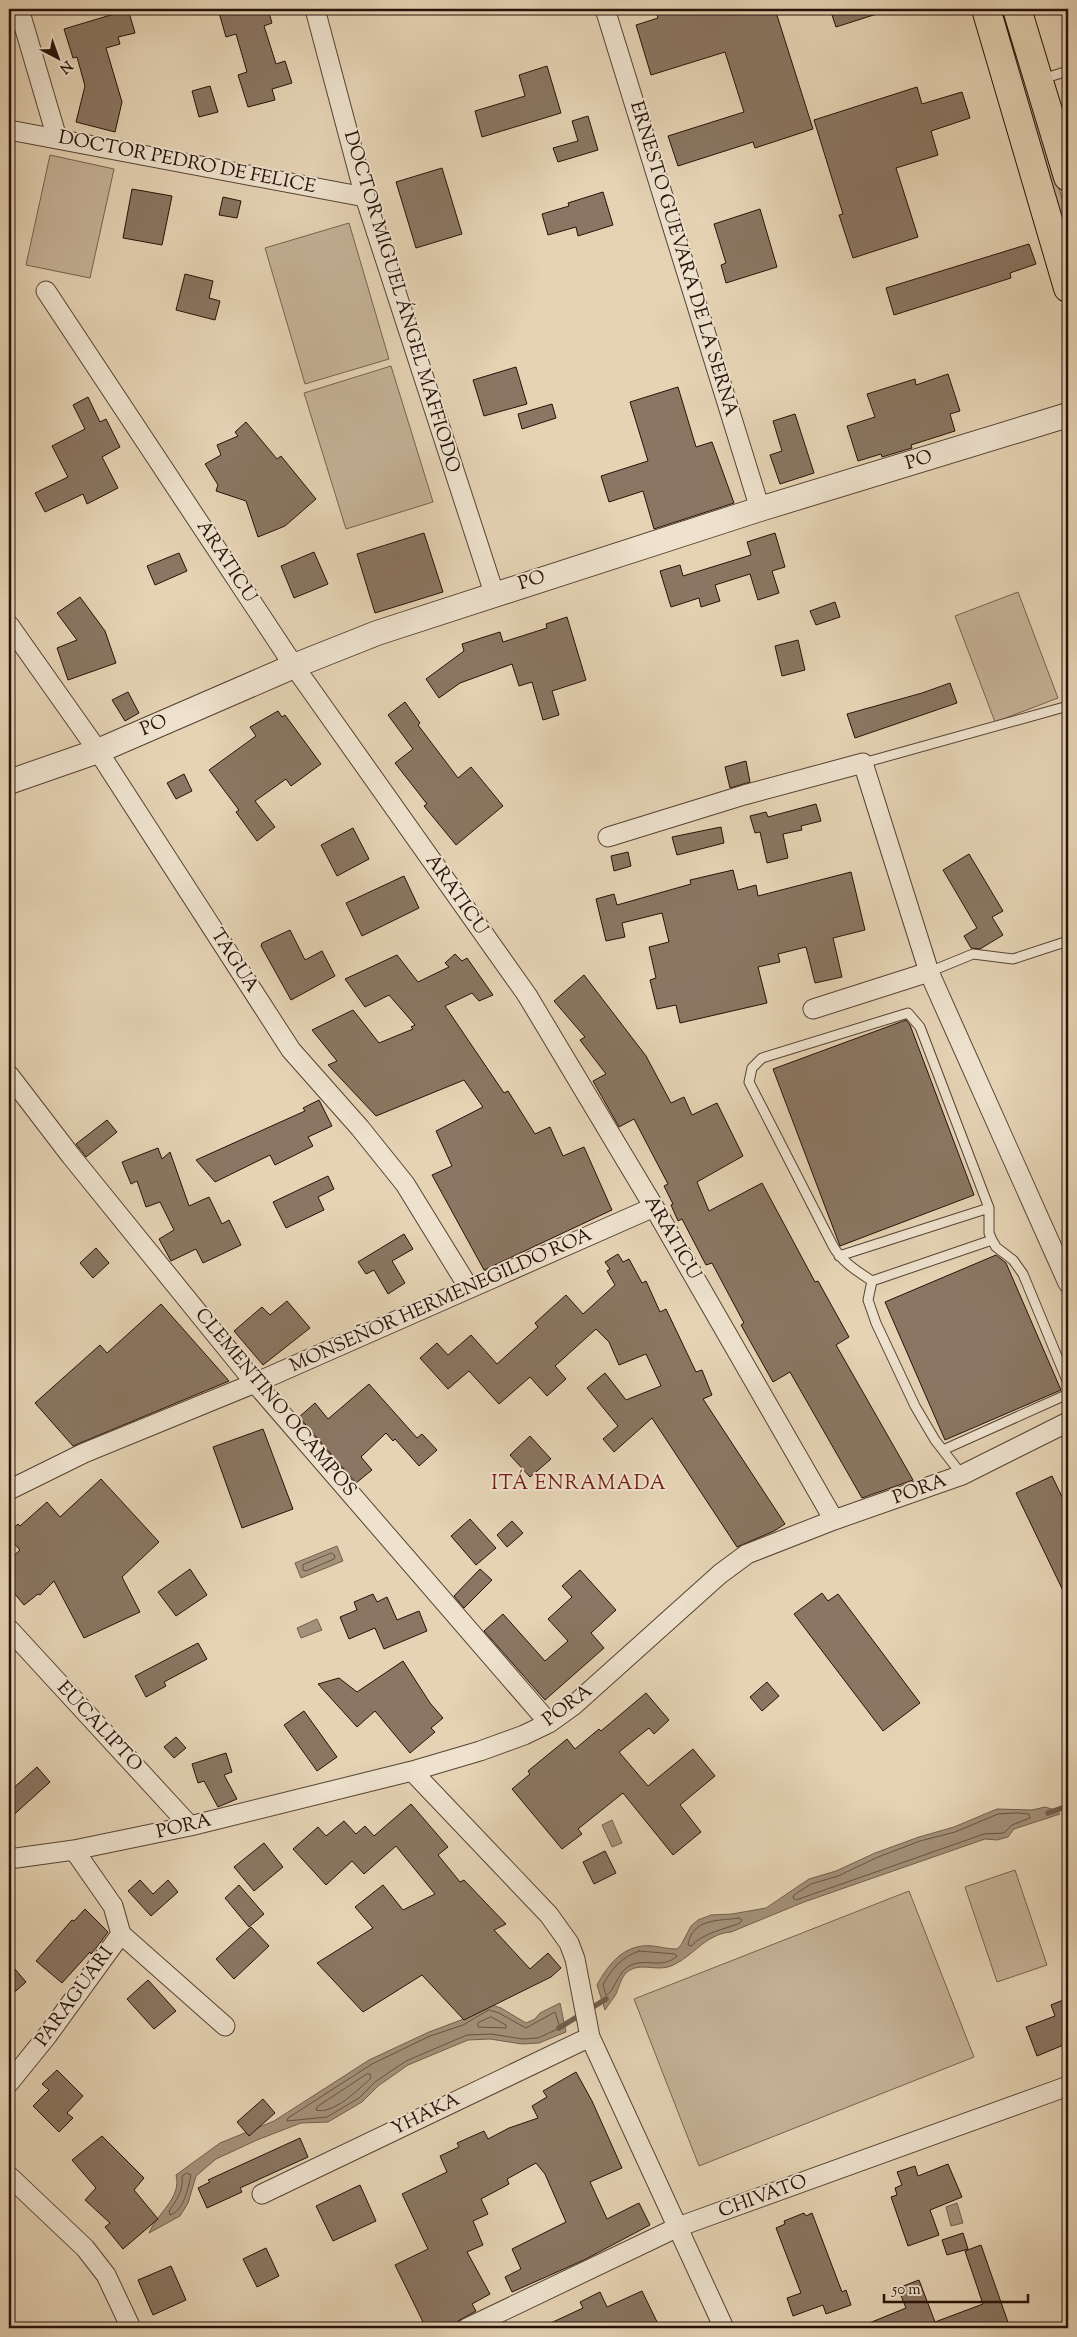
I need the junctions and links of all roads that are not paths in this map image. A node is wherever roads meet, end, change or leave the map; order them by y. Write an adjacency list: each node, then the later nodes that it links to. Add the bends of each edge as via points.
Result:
1 (19, 9): 9 (street)
2 (315, 9): 11 (street, DOCTOR MIGUEL ÁNGEL MAFFIODO)
3 (605, 9): 15 (street, ERNESTO GUEVARA DE LA SERNA)
4 (986, 9): 12 (main road)
5 (1017, 9): 7 (main road)
6 (1068, 71): 7 (lane)
7 (1039, 80): 10 (main road)
8 (9, 130): 9 (street, DOCTOR PEDRO DE FELICE)
9 (57, 138): 11 (street, DOCTOR PEDRO DE FELICE)
10 (1068, 177)
11 (365, 197): 16 (street, DOCTOR MIGUEL ÁNGEL MAFFIODO)
12 (1068, 288)
13 (46, 291): 18 (street, ARATICU)
14 (1068, 415): 15 (street, PO)
15 (760, 509): 16 (street, PO)
16 (494, 594): 18 (street, PO, via 377,633)
17 (9, 625): 20 (street, TAGUA)
18 (294, 666): 20 (street, PO); 28 (street, ARATICU, via 527,995)
19 (1068, 706): 21 (lane)
20 (98, 750): 22 (street, PO); 35 (street, TAGUA, via 291,1050 405,1184)
21 (864, 763): 23 (street); 25 (street)
22 (9, 782)
23 (608, 836)
24 (1068, 941): 25 (lane, via 1013,959 973,954)
25 (929, 972): 26 (street); 31 (street)
26 (813, 1009)
27 (9, 1075): 36 (street, CLEMENTINO OCAMPOS)
28 (654, 1207): 35 (street, MONSEÑOR HERMENEGILDO ROA); 43 (street, ARATICU)
29 (989, 1208): 30 (lane); 32 (lane); 32 (lane, via 920,1027 908,1013 762,1058 752,1068 749,1082)
30 (992, 1240): 33 (lane); 37 (lane, via 1023,1274)
31 (1062, 1254): 34 (street)
32 (839, 1256): 33 (lane)
33 (872, 1281): 40 (lane, via 868,1300 876,1323 915,1406)
34 (1068, 1283)
35 (469, 1288): 36 (street, MONSEÑOR HERMENEGILDO ROA)
36 (255, 1383): 42 (street, MONSEÑOR HERMENEGILDO ROA, via 84,1453); 45 (street, CLEMENTINO OCAMPOS)
37 (1068, 1383)
38 (1068, 1394): 40 (lane)
39 (1068, 1422): 41 (street, PORA)
40 (943, 1450): 41 (lane)
41 (962, 1475): 43 (street, PORA)
42 (9, 1490)
43 (834, 1520): 45 (street, PORA, via 747,1554)
44 (9, 1628): 47 (street, EUCALIPTO)
45 (549, 1723): 46 (street, PORA, via 480,1751)
46 (412, 1771): 47 (street, PORA); 52 (street, via 549,1915 569,1943)
47 (190, 1826): 48 (street, PORA)
48 (74, 1850): 49 (street, PORA); 50 (street, via 113,1906)
49 (9, 1859)
50 (121, 1934): 51 (street); 53 (street, PARAGUARI)
51 (224, 2026)
52 (588, 2028): 56 (street, YHAKA); 57 (street)
53 (9, 2083)
54 (1068, 2086): 57 (street, CHIVATO)
55 (9, 2176): 58 (street, via 85,2248 106,2275)
56 (262, 2194)
57 (678, 2227): 59 (street, CHIVATO); 60 (street)
58 (132, 2328)
59 (467, 2328)
60 (724, 2328)

